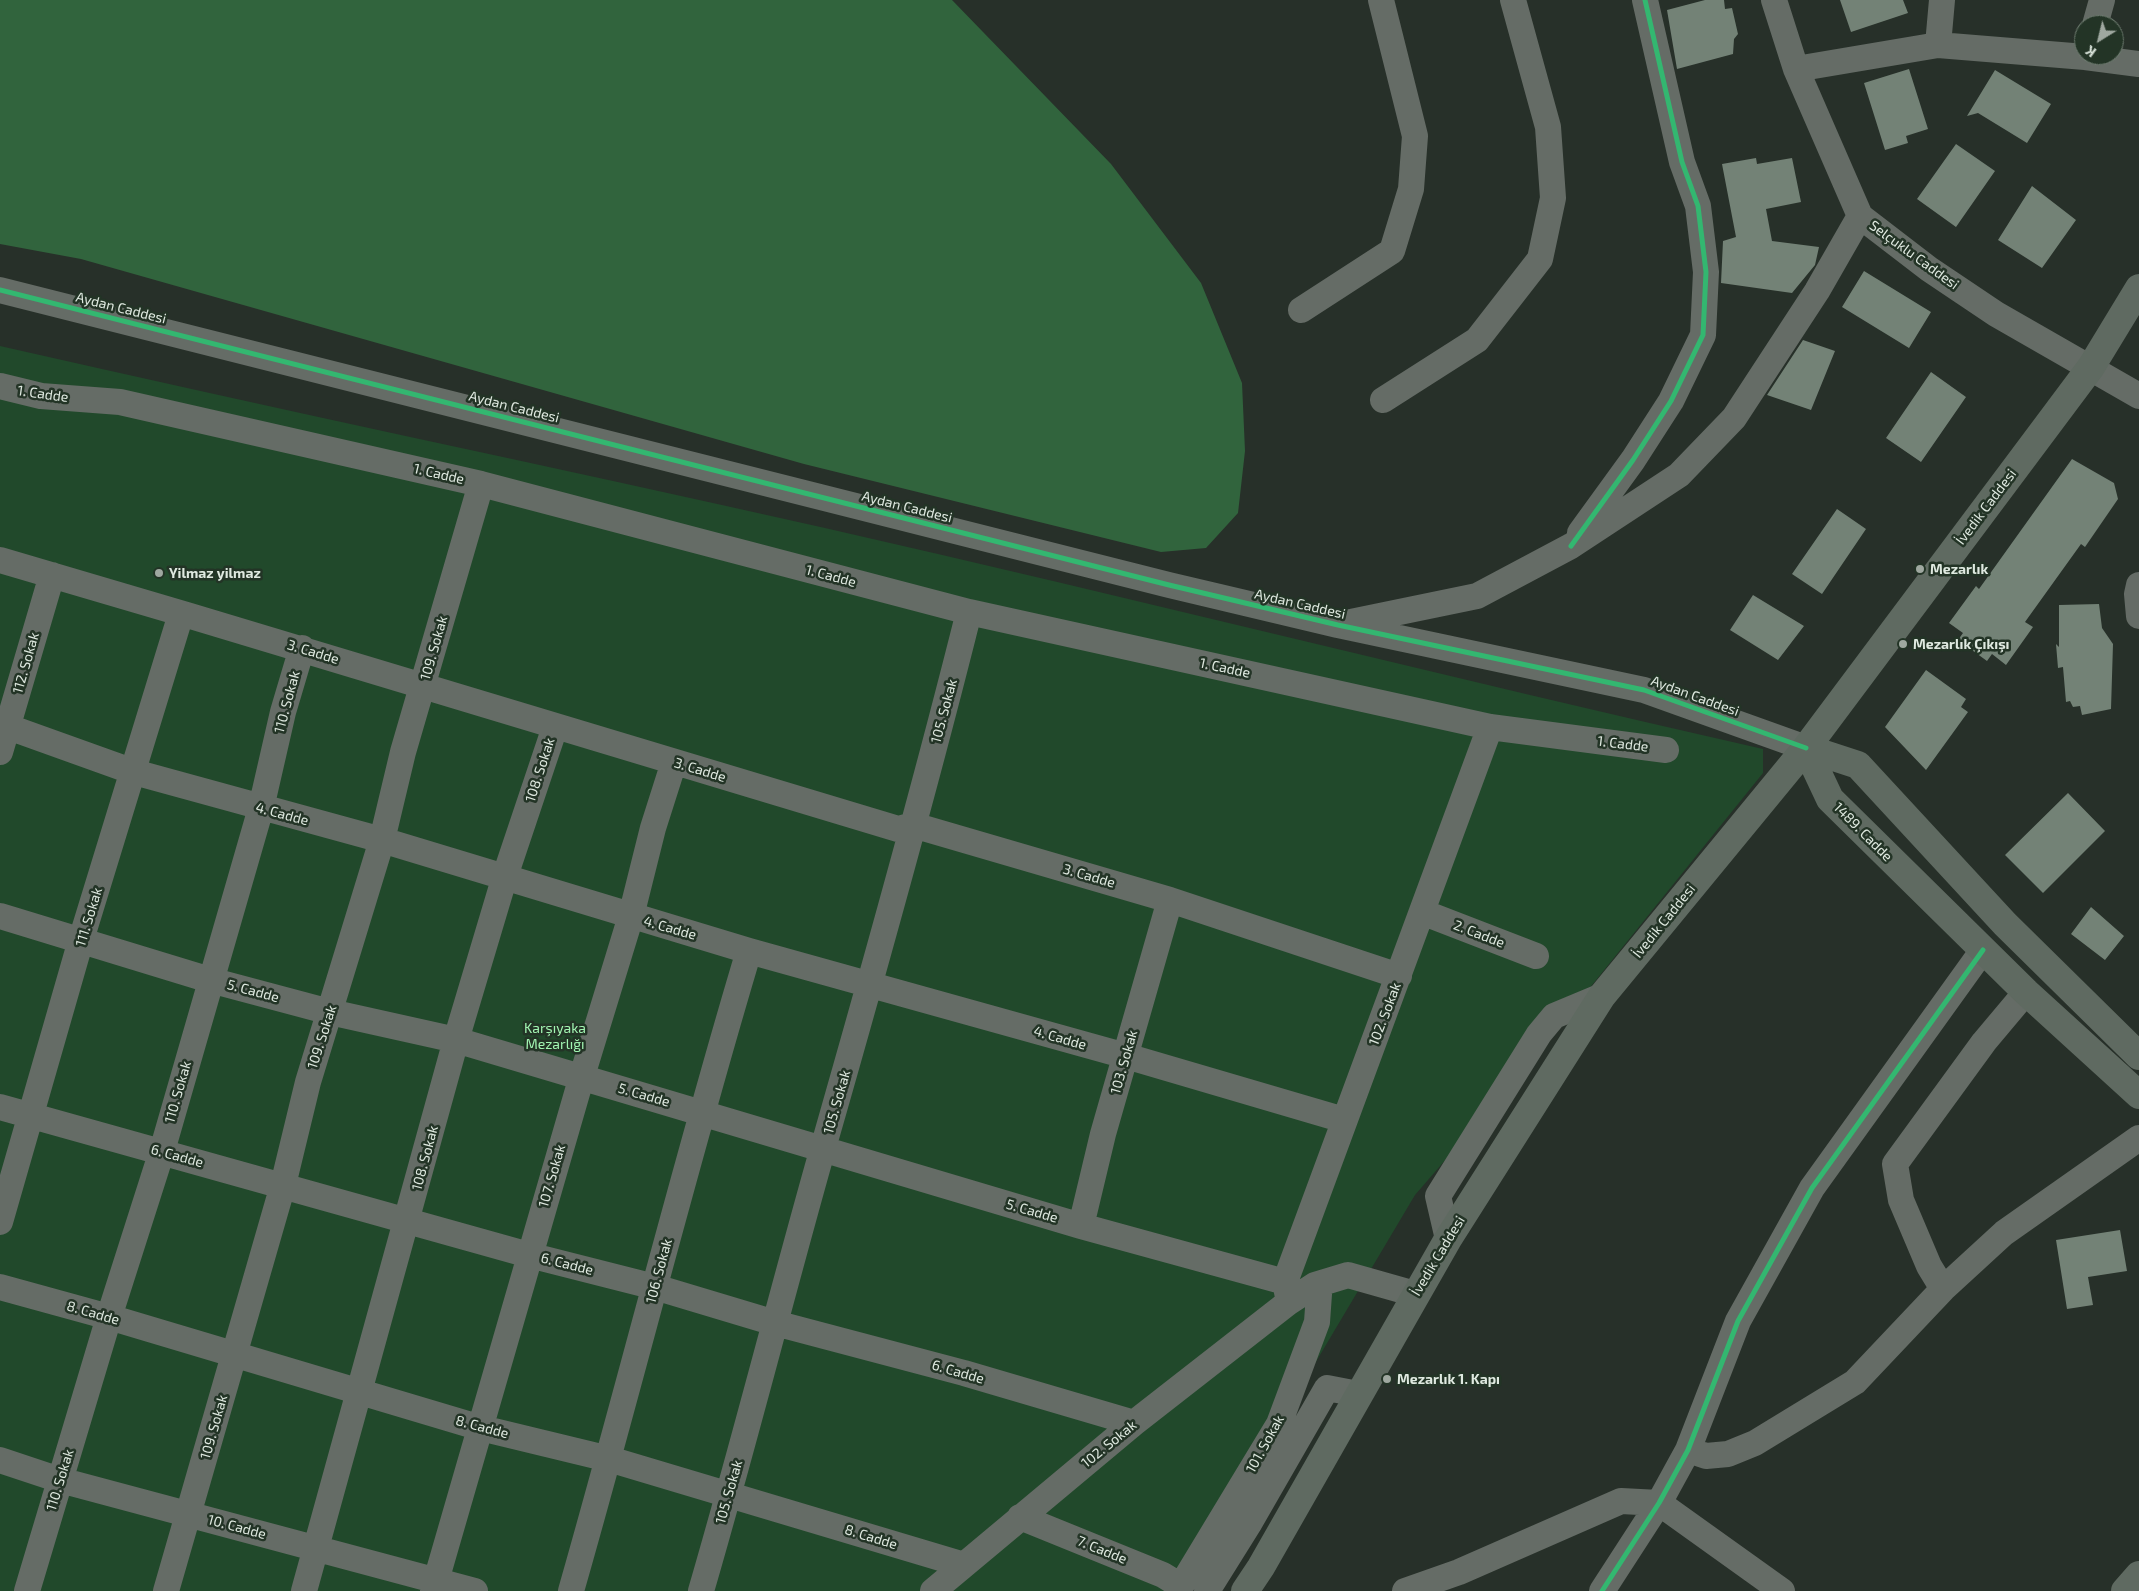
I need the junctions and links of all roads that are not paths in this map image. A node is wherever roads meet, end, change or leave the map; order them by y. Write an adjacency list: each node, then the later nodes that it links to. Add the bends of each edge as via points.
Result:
1 (1380, 0): 16 (street, via 1415,136 1412,189 1392,251)
2 (1513, 0): 20 (street, via 1548,127 1553,198 1540,259 1477,340)
3 (1645, 0): 22 (street, via 1682,162 1698,206 1706,272 1703,335 1634,460)
4 (1774, 0): 12 (street, Selçuklu Caddesi)
5 (1942, 0): 8 (street)
6 (2102, 0): 7 (street)
7 (2098, 15)
8 (1938, 45): 9 (street); 12 (street)
9 (2074, 55)
10 (2124, 62): 11 (street)
11 (2139, 64)
12 (1796, 69): 13 (street, Selçuklu Caddesi)
13 (1860, 216): 17 (street, Selçuklu Caddesi, via 1928,269 1996,314); 22 (street, via 1817,291 1734,418 1679,475)
14 (2139, 288): 17 (main road, İvedik Caddesi)
15 (0, 290): 29 (street, Aydan Caddesi)
16 (1301, 310)
17 (2091, 367): 19 (street, Selçuklu Caddesi); 35 (main road, İvedik Caddesi)
18 (0, 386): 21 (street, 1. Cadde, via 41,396 120,402)
19 (2139, 396)
20 (1383, 400)
21 (481, 484): 26 (street, 1. Cadde); 31 (street, 109. Sokak)
22 (1571, 546): 29 (street, via 1477,596)
23 (0, 560): 24 (street, 3. Cadde)
24 (52, 575): 27 (street, 3. Cadde); 32 (street, 112. Sokak)
25 (2139, 585): 28 (street)
26 (969, 612): 34 (street, 1. Cadde); 41 (street, 105. Sokak)
27 (182, 614): 30 (street, 3. Cadde); 39 (street, 111. Sokak)
28 (2139, 616)
29 (1338, 625): 35 (street, Aydan Caddesi, via 1644,690)
30 (302, 648): 31 (street, 3. Cadde); 40 (street, 110. Sokak, via 283,712)
31 (423, 687): 33 (street, 3. Cadde); 42 (street, 109. Sokak)
32 (4, 725): 37 (street, 112. Sokak); 39 (street, 4. Cadde)
33 (555, 727): 38 (street, 3. Cadde); 43 (street, 108. Sokak)
34 (1490, 727): 36 (street, 1. Cadde); 45 (street, 102. Sokak)
35 (1806, 748): 48 (main road, via 1858,765); 50 (main road, 1489. Cadde, via 1830,799); 80 (main road, İvedik Caddesi, via 1602,996)
36 (1666, 750)
37 (0, 752)
38 (674, 762): 41 (street, 3. Cadde, via 898,829); 47 (street, 107. Sokak, via 653,828)
39 (134, 772): 40 (street, 4. Cadde); 49 (street, 111. Sokak)
40 (261, 808): 42 (street, 4. Cadde); 54 (street, 110. Sokak)
41 (913, 826): 44 (street, 3. Cadde); 55 (street, 105. Sokak)
42 (382, 840): 43 (street, 4. Cadde); 57 (street, 109. Sokak)
43 (505, 876): 47 (street, 4. Cadde); 58 (street, 108. Sokak)
44 (1170, 900): 53 (street, 3. Cadde); 59 (street, 103. Sokak)
45 (1422, 912): 52 (street, 2. Cadde); 53 (street, 102. Sokak)
46 (0, 916): 49 (street, 5. Cadde)
47 (632, 916): 51 (street, 4. Cadde); 61 (street, 107. Sokak)
48 (2005, 924): 50 (main road); 60 (main road)
49 (82, 940): 54 (street, 5. Cadde); 65 (street, 111. Sokak)
50 (1983, 950): 56 (main road, 1489. Cadde); 88 (street, via 1812,1188 1738,1321)
51 (749, 951): 55 (street, 4. Cadde); 64 (street, 106. Sokak)
52 (1536, 956)
53 (1400, 976): 66 (street, 102. Sokak)
54 (210, 980): 57 (street, 5. Cadde); 69 (street, 110. Sokak)
55 (871, 984): 59 (street, 4. Cadde); 68 (street, 105. Sokak)
56 (2026, 992): 62 (main road, 1489. Cadde); 78 (street, via 1984,1042 1895,1164 1901,1200 1929,1266)
57 (330, 1012): 58 (street, 5. Cadde); 70 (street, 109. Sokak, via 308,1082)
58 (456, 1040): 61 (street, 5. Cadde); 71 (street, 108. Sokak)
59 (1126, 1056): 66 (street, 4. Cadde); 73 (street, 103. Sokak)
60 (2139, 1056)
61 (582, 1076): 64 (street, 5. Cadde); 74 (street, 107. Sokak)
62 (2139, 1095)
63 (0, 1107): 65 (street, 6. Cadde)
64 (702, 1112): 68 (street, 5. Cadde); 77 (street, 106. Sokak)
65 (31, 1116): 69 (street, 6. Cadde); 72 (street, 111. Sokak)
66 (1344, 1120): 79 (street, 102. Sokak)
67 (2139, 1138): 78 (street, via 2004,1233)
68 (823, 1149): 73 (street, 5. Cadde); 82 (street, 105. Sokak)
69 (162, 1151): 70 (street, 6. Cadde); 81 (street, 110. Sokak)
70 (283, 1185): 71 (street, 6. Cadde); 83 (street, 109. Sokak)
71 (408, 1221): 74 (street, 6. Cadde); 84 (street, 108. Sokak)
72 (0, 1222)
73 (1081, 1226): 79 (street, 5. Cadde)
74 (529, 1255): 77 (street, 6. Cadde); 87 (street, 107. Sokak)
75 (1316, 1285): 79 (street, 102. Sokak); 80 (street, 102. Sokak, via 1348,1276); 102 (street, 101. Sokak, via 1319,1294 1317,1322 1278,1424)
76 (0, 1287): 81 (street, 8. Cadde)
77 (655, 1287): 82 (street, 6. Cadde); 89 (street, 106. Sokak)
78 (1943, 1289): 88 (street, via 1856,1382 1756,1443 1728,1454 1706,1456)
79 (1287, 1292): 86 (street, 102. Sokak)
80 (1415, 1294): 85 (main road, İvedik Caddesi)
81 (109, 1317): 83 (street, 8. Cadde); 91 (street, 110. Sokak)
82 (775, 1323): 86 (street, 6. Cadde, via 964,1373); 92 (street, 105. Sokak)
83 (234, 1355): 84 (street, 8. Cadde); 94 (street, 109. Sokak)
84 (358, 1392): 87 (street, 8. Cadde); 96 (street, 108. Sokak)
85 (1358, 1394): 97 (street, via 1328,1388); 99 (main road, İvedik Caddesi)
86 (1134, 1424): 95 (street, 102. Sokak)
87 (481, 1428): 89 (street, 8. Cadde); 101 (street, 107. Sokak)
88 (1688, 1450): 93 (street)
89 (609, 1459): 92 (street, 8. Cadde); 107 (street, 106. Sokak)
90 (0, 1460): 91 (street, 10. Cadde)
91 (60, 1480): 94 (street, 10. Cadde); 103 (street, 110. Sokak)
92 (729, 1495): 98 (street, 8. Cadde); 108 (street, 105. Sokak)
93 (1659, 1503): 112 (street, via 1620,1501 1459,1572); 113 (street); 114 (street)
94 (190, 1514): 96 (street, 10. Cadde); 104 (street, 109. Sokak)
95 (1020, 1517): 98 (street, 102. Sokak); 102 (street, 7. Cadde, via 1163,1575)
96 (316, 1548): 101 (street, 10. Cadde); 105 (street, 108. Sokak)
97 (1233, 1550): 99 (street); 110 (street)
98 (964, 1565): 109 (street, 102. Sokak)
99 (1260, 1567): 111 (main road, İvedik Caddesi)
100 (2139, 1575): 115 (main road)
101 (434, 1586): 106 (street, 10. Cadde)
102 (1180, 1589)
103 (27, 1591)
104 (166, 1591)
105 (304, 1591)
106 (475, 1591)
107 (571, 1591)
108 (700, 1591)
109 (933, 1591)
110 (1207, 1591)
111 (1245, 1591)
112 (1405, 1591)
113 (1602, 1591)
114 (1782, 1591)
115 (2125, 1591)

